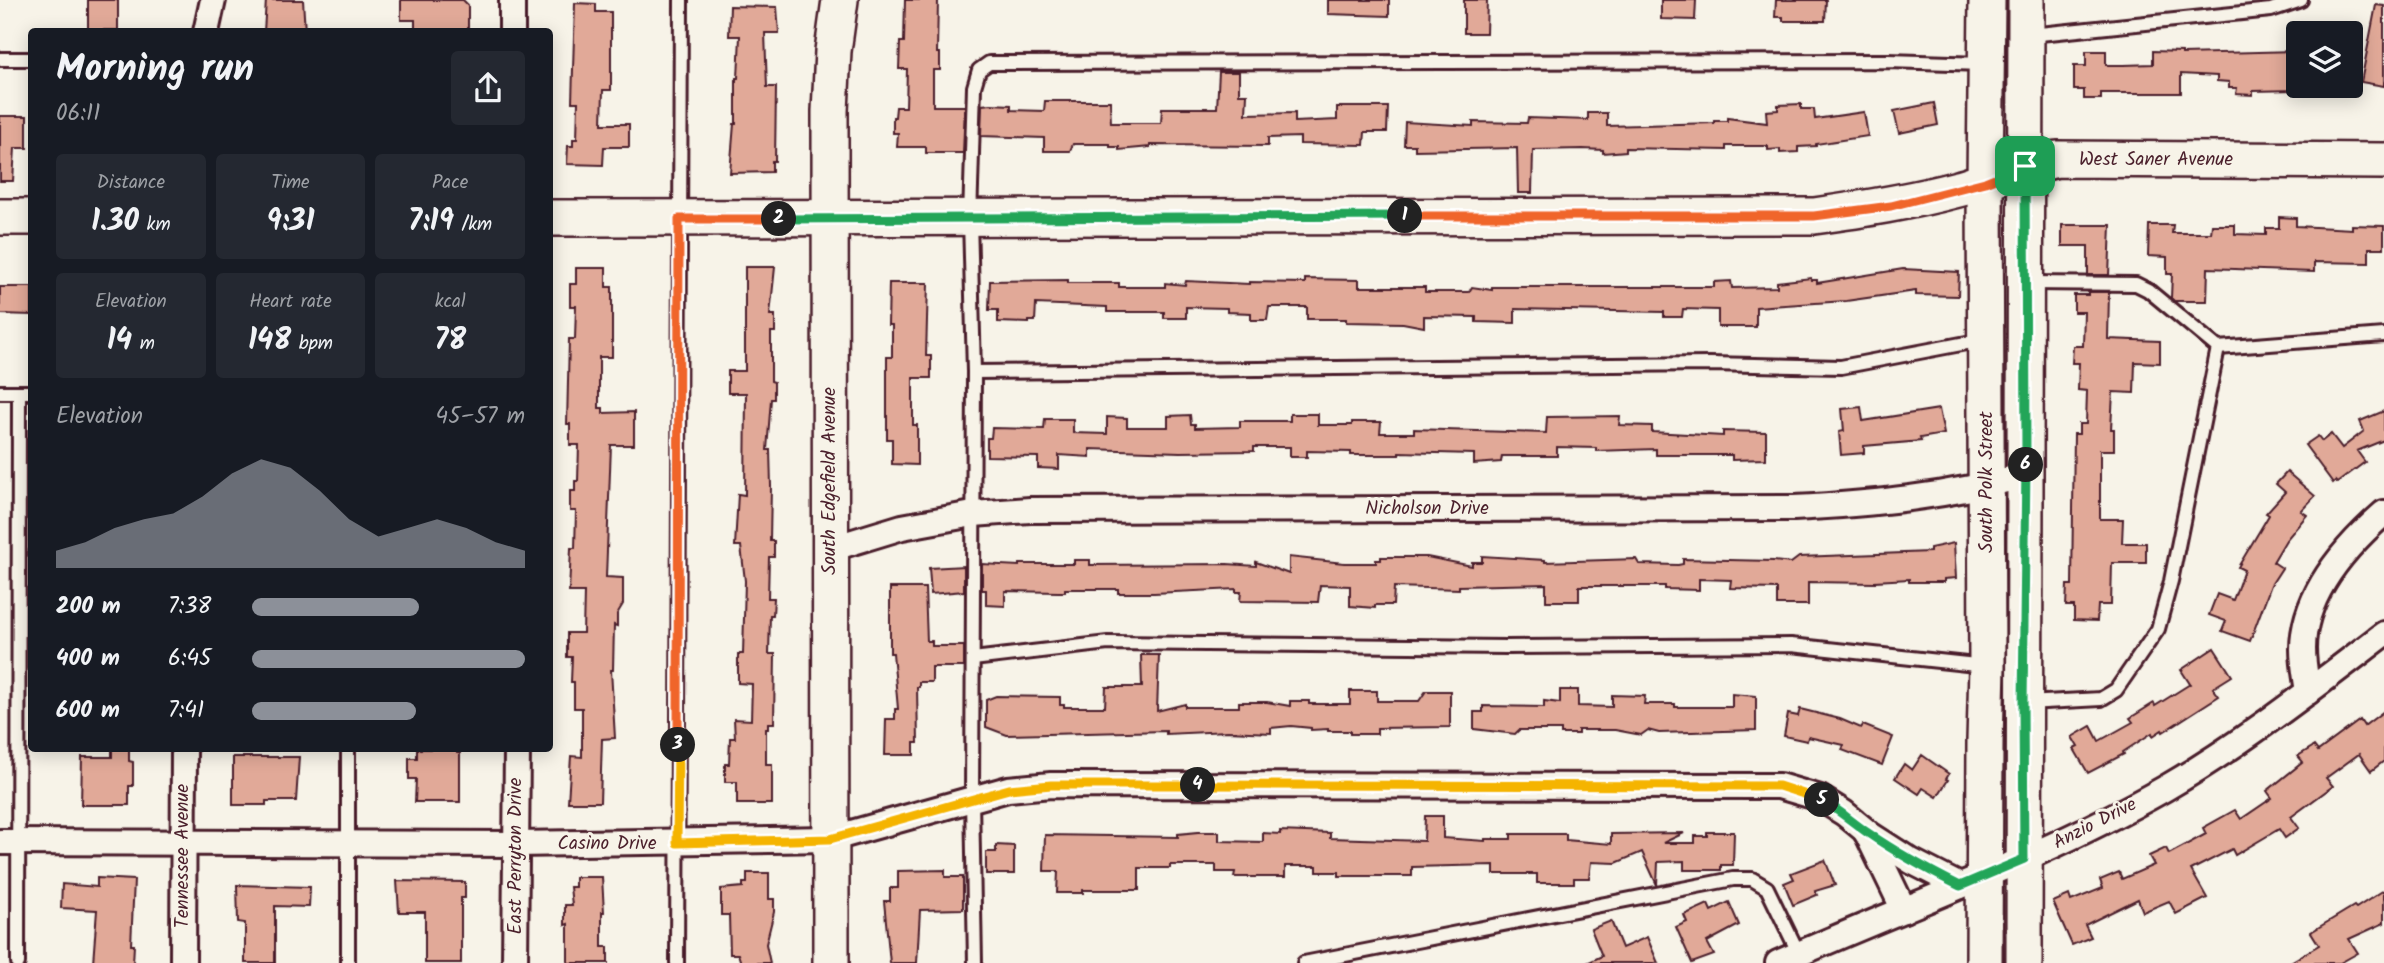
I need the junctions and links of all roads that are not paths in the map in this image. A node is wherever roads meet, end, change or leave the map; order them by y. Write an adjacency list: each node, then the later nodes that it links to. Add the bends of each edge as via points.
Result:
1 (213, 0): 8 (street)
2 (512, 0): 9 (street)
3 (681, 0): 20 (lane)
4 (839, 0): 21 (street, South Edgefield Avenue, via 830,111)
5 (1987, 0): 13 (street, South Polk Street)
6 (2026, 0): 10 (street, South Polk Street)
7 (2301, 0): 10 (lane, via 2271,10)
8 (207, 28)
9 (512, 28)
10 (2026, 36): 15 (street, South Polk Street)
11 (0, 59): 12 (lane)
12 (28, 59)
13 (1987, 64): 16 (street, South Polk Street); 22 (lane, via 989,63 979,70 974,87)
14 (2384, 161): 15 (street, West Saner Avenue, via 2057,159)
15 (2025, 166): 16 (street, West Saner Avenue); 23 (street, South Polk Street)
16 (1985, 182): 22 (street, West Saner Avenue, via 1891,206 1814,216); 25 (street, South Polk Street)
17 (0, 217): 18 (street)
18 (28, 217)
19 (553, 218): 20 (street, West Saner Avenue)
20 (679, 219): 21 (street, West Saner Avenue); 48 (lane)
21 (831, 219): 22 (street, West Saner Avenue); 34 (street, South Edgefield Avenue)
22 (970, 219): 27 (lane)
23 (2025, 283): 26 (lane, via 2136,285); 30 (street, South Polk Street)
24 (2384, 335): 26 (lane)
25 (1986, 339): 27 (lane, via 1841,368 1710,364); 31 (street, South Polk Street)
26 (2218, 348): 39 (lane, via 2158,629 2116,690 2101,699)
27 (974, 372): 33 (lane)
28 (0, 392): 29 (lane)
29 (25, 392): 46 (lane)
30 (2026, 475): 31 (street, Nicholson Drive); 39 (street, South Polk Street)
31 (1987, 486): 33 (street, Nicholson Drive, via 1863,505 1794,508 1044,509); 37 (street, South Polk Street)
32 (2384, 513): 38 (street, via 2330,571 2310,610 2303,648)
33 (973, 514): 34 (street, Nicholson Drive, via 902,527); 36 (lane)
34 (830, 550): 45 (street, South Edgefield Avenue)
35 (2384, 634): 38 (street, Anzio Drive)
36 (973, 659): 37 (lane, via 1108,643 1791,645); 43 (lane)
37 (1987, 666): 52 (street, South Polk Street)
38 (2308, 692): 51 (street, Anzio Drive, via 2163,789)
39 (2023, 703): 51 (street, South Polk Street)
40 (184, 752): 47 (street, Tennessee Avenue)
41 (348, 752): 49 (lane)
42 (517, 752): 50 (street, East Perryton Drive)
43 (972, 799): 44 (street, Casino Drive, via 1051,785 1779,786 1820,799); 45 (street, Casino Drive); 61 (lane)
44 (1866, 831): 52 (street, Casino Drive, via 1911,861); 53 (street, Casino Drive)
45 (830, 839): 48 (street, Casino Drive); 60 (street, South Edgefield Avenue)
46 (9, 842): 47 (street, Casino Drive); 55 (lane)
47 (183, 842): 49 (street, Casino Drive); 56 (street, Tennessee Avenue)
48 (677, 843): 50 (street, Casino Drive); 59 (lane)
49 (348, 844): 50 (street, Casino Drive); 57 (lane)
50 (516, 844): 58 (street, East Perryton Drive)
51 (2024, 859): 52 (street, Anzio Drive); 64 (street, South Polk Street)
52 (1972, 880): 53 (street, Anzio Drive); 63 (street, South Polk Street)
53 (1904, 910): 54 (street, Anzio Drive)
54 (1788, 958): 62 (lane, via 1767,888 1752,879 1733,879)
55 (18, 963)
56 (183, 963)
57 (348, 963)
58 (515, 963)
59 (677, 963)
60 (831, 963)
61 (975, 963)
62 (1304, 963)
63 (1984, 963)
64 (2024, 963)

